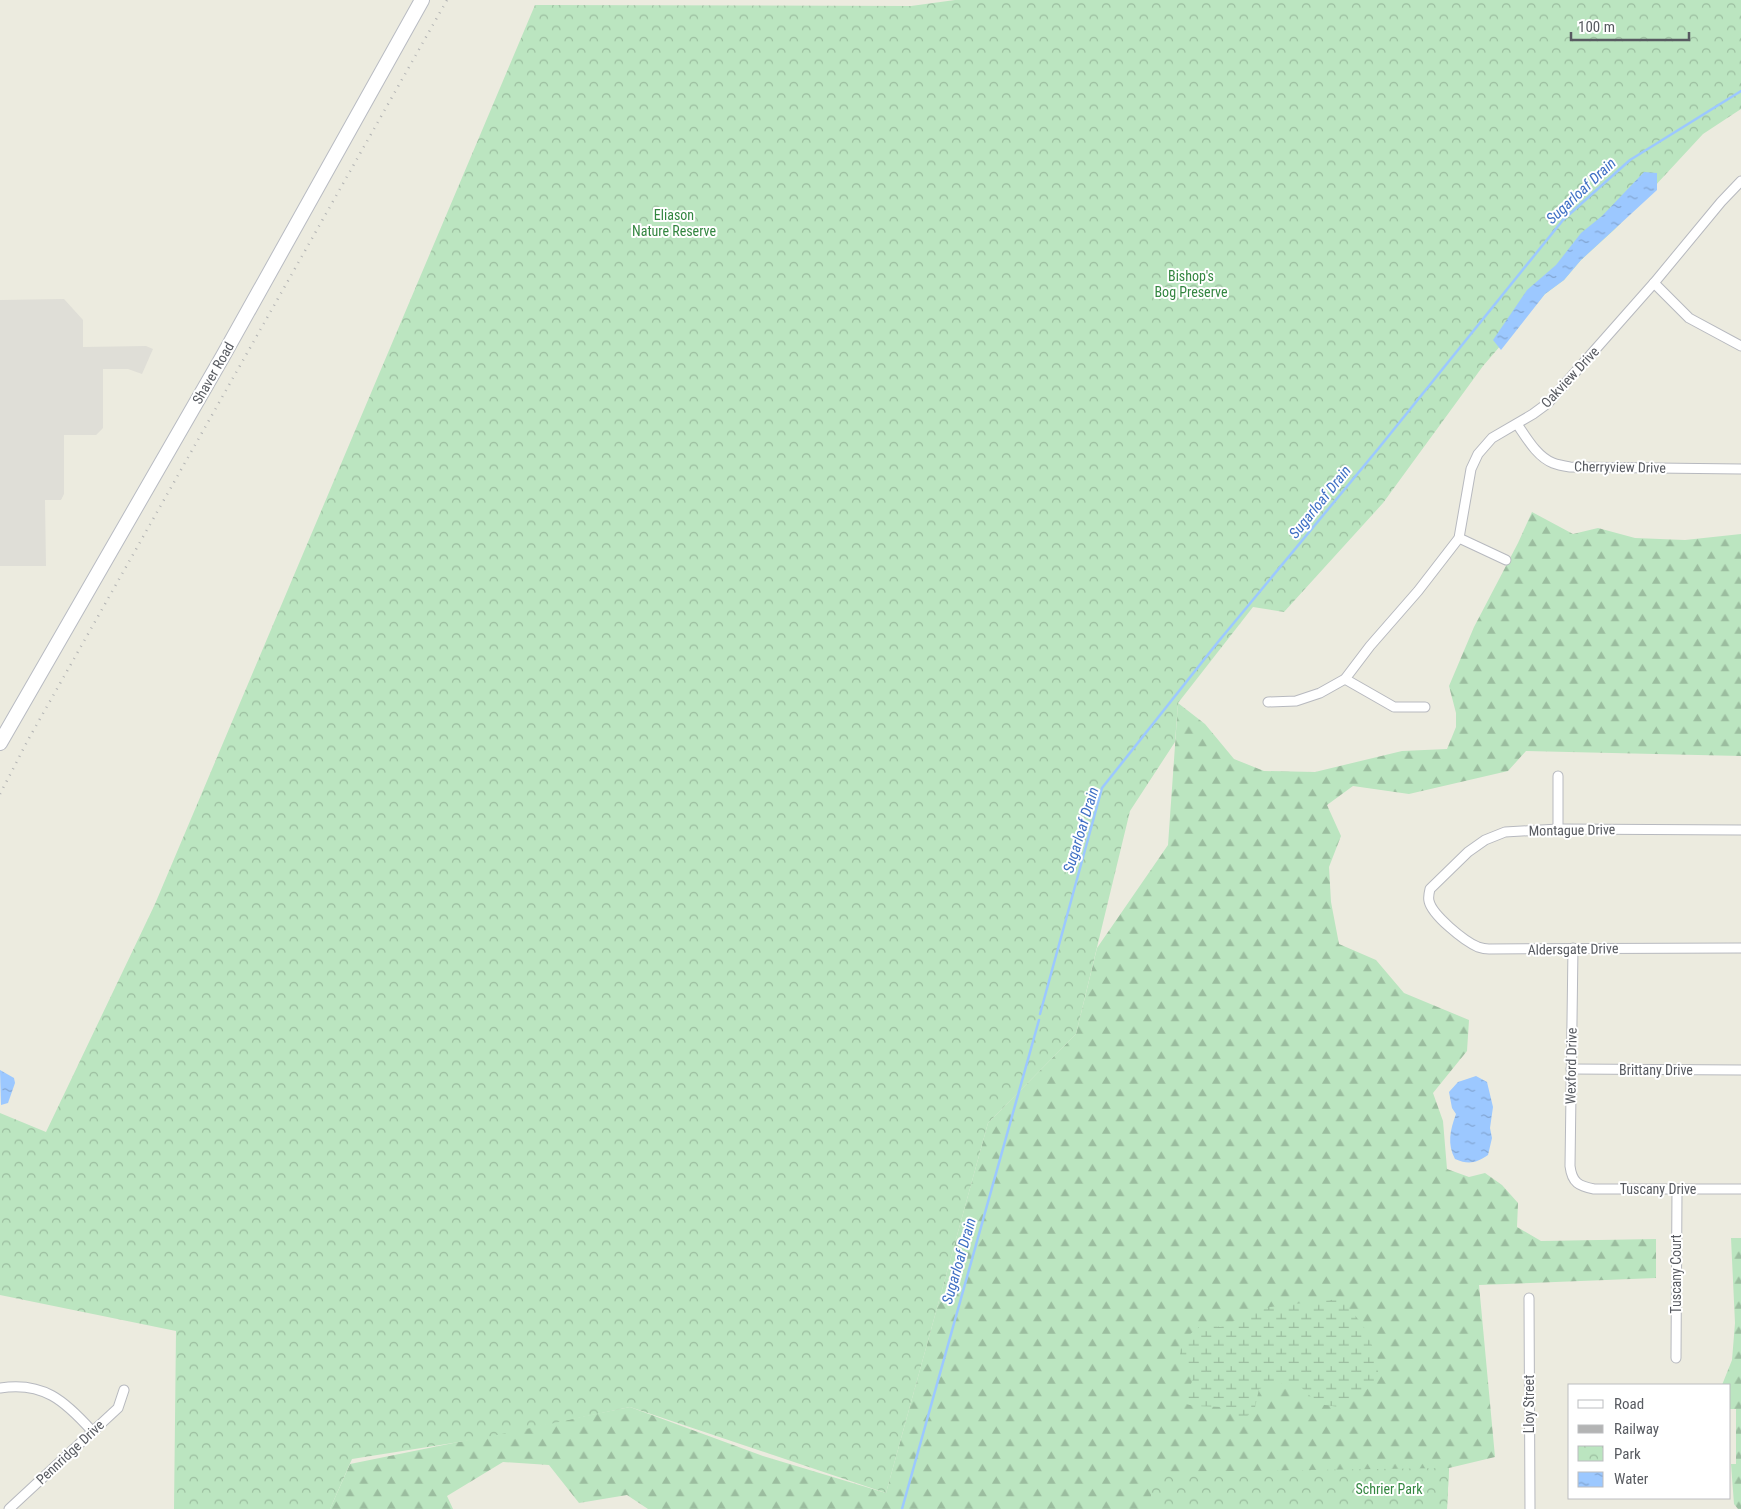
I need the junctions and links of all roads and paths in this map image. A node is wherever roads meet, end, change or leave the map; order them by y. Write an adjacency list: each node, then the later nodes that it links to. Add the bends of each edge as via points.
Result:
1 (422, 0): 12 (main road, Shaver Road)
2 (1741, 181): 3 (street, Oakview Drive)
3 (1654, 284): 4 (street, via 1689,318); 5 (street, Oakview Drive, via 1548,403)
4 (1741, 346)
5 (1517, 424): 6 (street, Cherryview Drive, via 1546,459 1570,467); 7 (street, Oakview Drive, via 1492,438 1478,454 1471,469)
6 (1741, 469)
7 (1459, 538): 8 (street); 9 (street, Oakview Drive)
8 (1506, 560)
9 (1345, 679): 10 (street, Oakview Drive, via 1320,693 1296,701); 11 (street, via 1394,707)
10 (1268, 702)
11 (1425, 707)
12 (0, 744)
13 (1558, 776): 14 (street)
14 (1558, 829): 15 (street, Montague Drive); 16 (street, Montague Drive, via 1505,832 1490,838 1468,852 1430,889)
15 (1741, 830)
16 (1428, 896): 17 (street, Aldersgate Drive, via 1441,919 1478,947 1496,950)
17 (1573, 948): 18 (street, Aldersgate Drive); 19 (street, Wexford Drive)
18 (1741, 948)
19 (1571, 1069): 20 (street, Brittany Drive); 21 (street, Wexford Drive, via 1570,1166)
20 (1741, 1070)
21 (1576, 1182): 23 (street, Tuscany Drive, via 1594,1189)
22 (1741, 1189): 23 (street, Tuscany Drive)
23 (1676, 1190): 25 (street, Tuscany Court)
24 (1529, 1298): 30 (street, Lloy Street)
25 (1676, 1358)
26 (0, 1388): 28 (street, via 25,1386 51,1394 75,1412)
27 (124, 1390): 28 (street, Pennridge Drive, via 118,1408)
28 (92, 1431): 29 (street, Pennridge Drive)
29 (9, 1509)
30 (1530, 1509)

